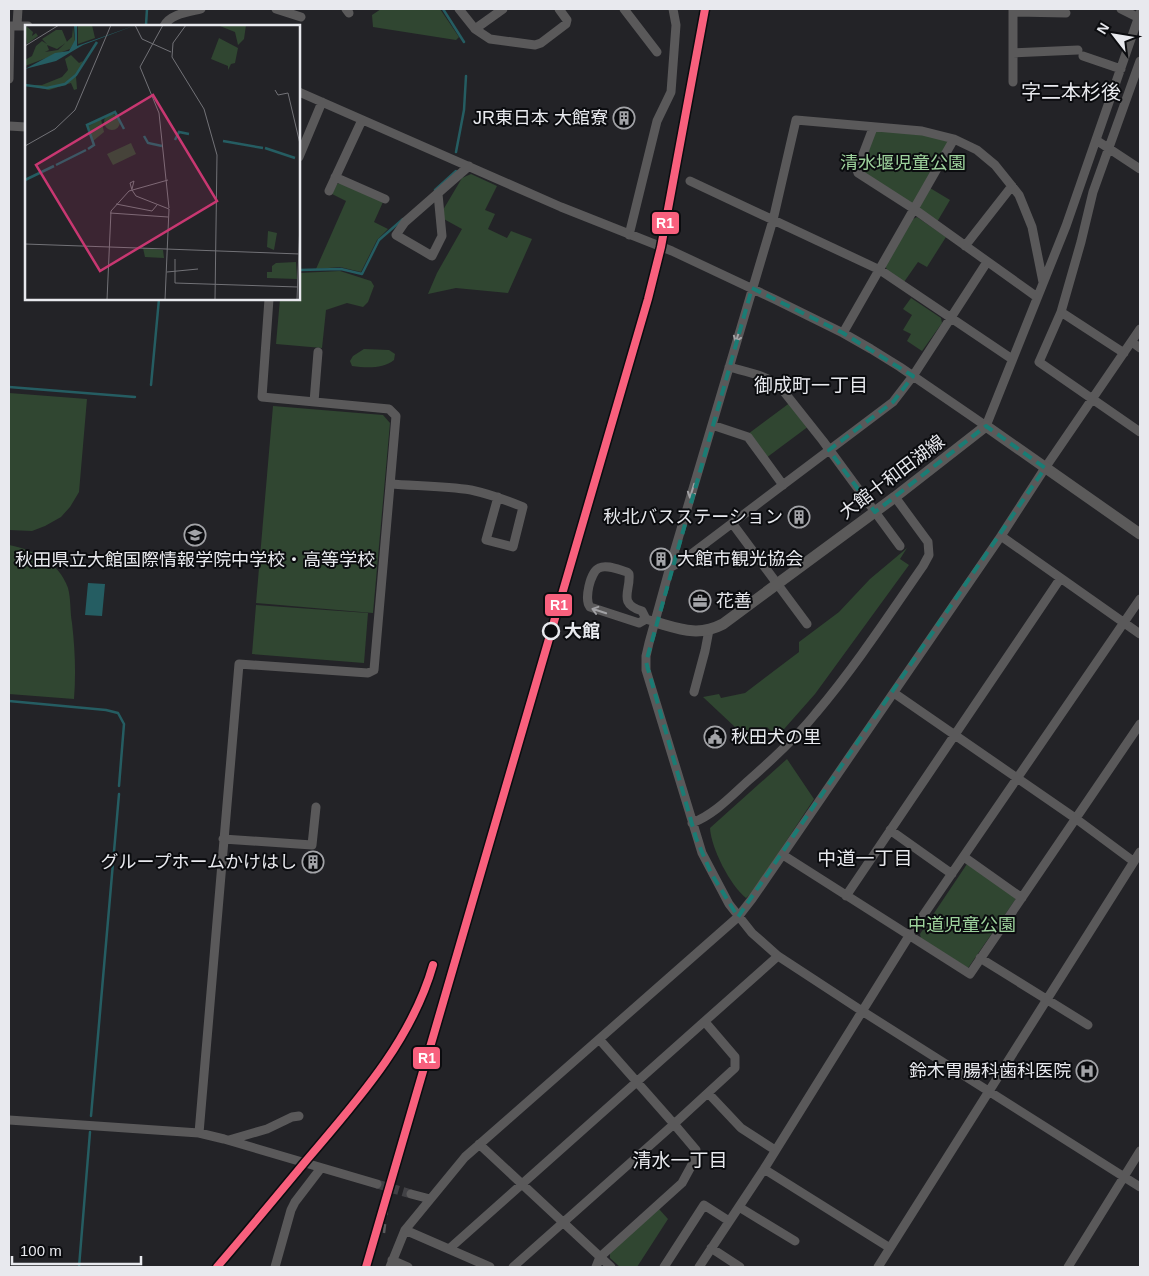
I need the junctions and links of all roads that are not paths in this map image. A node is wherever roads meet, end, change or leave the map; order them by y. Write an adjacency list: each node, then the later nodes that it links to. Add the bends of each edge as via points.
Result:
1 (18, 9): 15 (street)
2 (201, 9): 14 (street, via 182,14)
3 (276, 9): 13 (street)
4 (459, 9): 17 (street)
5 (503, 9): 17 (street)
6 (559, 9): 17 (street, via 567,20 566,24 536,45 490,39)
7 (624, 9): 18 (street)
8 (673, 9): 45 (street, via 676,26 671,92 657,121)
9 (1121, 9): 12 (street)
10 (1013, 10): 11 (street); 19 (street)
11 (1066, 13)
12 (1140, 15): 22 (street)
13 (301, 17)
14 (165, 25)
15 (12, 26): 16 (street); 20 (street)
16 (25, 26)
17 (475, 29)
18 (657, 52)
19 (1013, 52): 22 (street, via 1080,53); 24 (street)
20 (9, 54): 23 (street)
21 (1140, 61): 33 (street)
22 (1121, 69): 32 (street)
23 (9, 79)
24 (1013, 82)
25 (300, 92): 26 (street)
26 (322, 102): 27 (street); 34 (street)
27 (362, 120): 35 (street); 37 (street)
28 (9, 126): 29 (street)
29 (25, 127)
30 (873, 128): 31 (street, via 922,131); 43 (street, via 858,173); 44 (street, via 796,120)
31 (954, 139): 39 (street, via 990,160); 43 (street)
32 (1096, 140): 33 (street); 49 (street)
33 (1109, 148): 36 (street); 53 (street, via 1093,192)
34 (300, 155)
35 (469, 166): 41 (street); 45 (street)
36 (1140, 169)
37 (336, 177): 40 (street); 42 (street)
38 (690, 181): 44 (street)
39 (1012, 186): 46 (street); 49 (street, via 1032,227)
40 (329, 191)
41 (438, 194): 41 (street, via 405,222 396,236 432,256 442,236)
42 (385, 199)
43 (914, 209): 46 (street); 48 (street)
44 (773, 220): 48 (street); 50 (street)
45 (629, 235): 50 (street)
46 (965, 246): 47 (street)
47 (987, 262): 51 (street); 54 (street)
48 (880, 270): 54 (street); 56 (street)
49 (1044, 282): 51 (street)
50 (752, 288): 56 (street); 62 (street, one-way to 62)
51 (1037, 297): 61 (street)
52 (269, 300): 65 (street, via 262,397)
53 (1061, 312): 60 (street); 64 (street, via 1039,362)
54 (951, 319): 61 (street); 63 (street)
55 (1140, 329): 57 (street)
56 (843, 333): 63 (street)
57 (1132, 342): 58 (street); 60 (street)
58 (1140, 348)
59 (318, 352): 65 (street)
60 (1124, 353): 64 (street)
61 (1012, 359): 67 (street)
62 (729, 367): 66 (street); 69 (street, via 776,383)
63 (912, 376): 67 (street); 69 (street, via 893,402)
64 (1093, 399): 68 (street); 70 (street)
65 (314, 402): 71 (street, via 389,409 396,416)
66 (712, 425): 72 (street, via 748,437); 80 (street, one-way to 80)
67 (986, 426): 70 (main road); 73 (main road, 大館十和田湖線)
68 (1140, 432)
69 (828, 450): 72 (street); 75 (street)
70 (1045, 468): 77 (main road); 78 (street)
71 (390, 484): 74 (street, via 470,490); 98 (street, via 374,670 368,673 239,664)
72 (783, 485): 76 (street)
73 (895, 497): 75 (main road, 大館十和田湖線); 96 (street, via 928,542 929,555 924,566 836,688 800,732 717,809)
74 (498, 498): 74 (street, via 486,540 513,547 523,507)
75 (875, 512): 79 (street); 82 (main road, 大館十和田湖線)
76 (732, 523): 80 (street); 82 (street)
77 (1140, 534)
78 (1002, 536): 81 (street); 90 (street)
79 (900, 546)
80 (671, 567): 84 (street)
81 (1060, 579): 85 (street); 92 (street)
82 (778, 585): 86 (street); 87 (main road, 大館十和田湖線, via 731,620)
83 (1140, 598): 85 (street)
84 (650, 621): 84 (street, one-way to 84, via 639,623 590,607 586,598 597,569 606,566 627,572 628,602); 87 (main road, 大館十和田湖線, via 689,631); 96 (street, via 646,670)
85 (1124, 623): 88 (street); 93 (street)
86 (806, 624)
87 (708, 630): 89 (street)
88 (1140, 634)
89 (694, 692)
90 (894, 693): 92 (street); 100 (street)
91 (1140, 724): 95 (street)
92 (954, 734): 93 (street); 97 (street)
93 (1018, 779): 95 (street); 101 (street)
94 (316, 807): 98 (street, via 312,844)
95 (1075, 818): 102 (street); 105 (street)
96 (692, 823): 106 (street, via 711,873)
97 (890, 830): 103 (street); 104 (street)
98 (223, 839): 121 (street)
99 (1140, 852): 102 (street)
100 (783, 855): 104 (street); 106 (street)
101 (964, 857): 103 (street); 105 (street)
102 (1133, 861): 110 (street)
103 (952, 874): 107 (street)
104 (846, 896): 107 (street)
105 (1022, 898): 109 (street)
106 (738, 917): 108 (street); 114 (street)
107 (909, 936): 109 (street, via 970,974); 111 (street)
108 (778, 956): 111 (street); 112 (street)
109 (980, 958): 110 (street)
110 (1046, 1000): 113 (street); 116 (street)
111 (862, 1012): 116 (street); 124 (street)
112 (705, 1022): 115 (street); 117 (street, via 735,1056 734,1068)
113 (1088, 1024)
114 (599, 1039): 115 (street); 123 (street)
115 (637, 1080): 120 (street); 130 (street)
116 (989, 1092): 128 (street); 140 (street)
117 (708, 1093): 120 (street); 124 (street, via 741,1128)
118 (299, 1116): 122 (street)
119 (9, 1120): 121 (street)
120 (674, 1124): 136 (street); 142 (street, via 696,1150 690,1169 682,1183)
121 (199, 1133): 122 (street)
122 (228, 1140): 126 (street)
123 (479, 1144): 130 (street); 133 (street)
124 (775, 1150): 127 (street)
125 (1140, 1151): 128 (street)
126 (321, 1168): 129 (street); 144 (street, via 291,1210)
127 (764, 1169): 134 (street); 140 (street)
128 (1124, 1177): 131 (street); 154 (street)
129 (377, 1184)
130 (521, 1184): 136 (street); 141 (street)
131 (1140, 1187)
132 (411, 1194): 133 (street)
133 (430, 1199): 137 (street)
134 (739, 1207): 135 (street); 138 (street)
135 (729, 1221): 139 (street); 150 (street, via 704,1205)
136 (562, 1222): 142 (street); 147 (street)
137 (405, 1230): 141 (street); 143 (street)
138 (795, 1241)
139 (711, 1248): 151 (street); 152 (street)
140 (890, 1248): 153 (street)
141 (449, 1249): 146 (street)
142 (600, 1257): 148 (street); 149 (street)
143 (391, 1264): 145 (street)
144 (275, 1267)
145 (408, 1267)
146 (490, 1267)
147 (513, 1267)
148 (596, 1267)
149 (611, 1267)
150 (664, 1267)
151 (700, 1267)
152 (740, 1267)
153 (878, 1267)
154 (1068, 1267)

